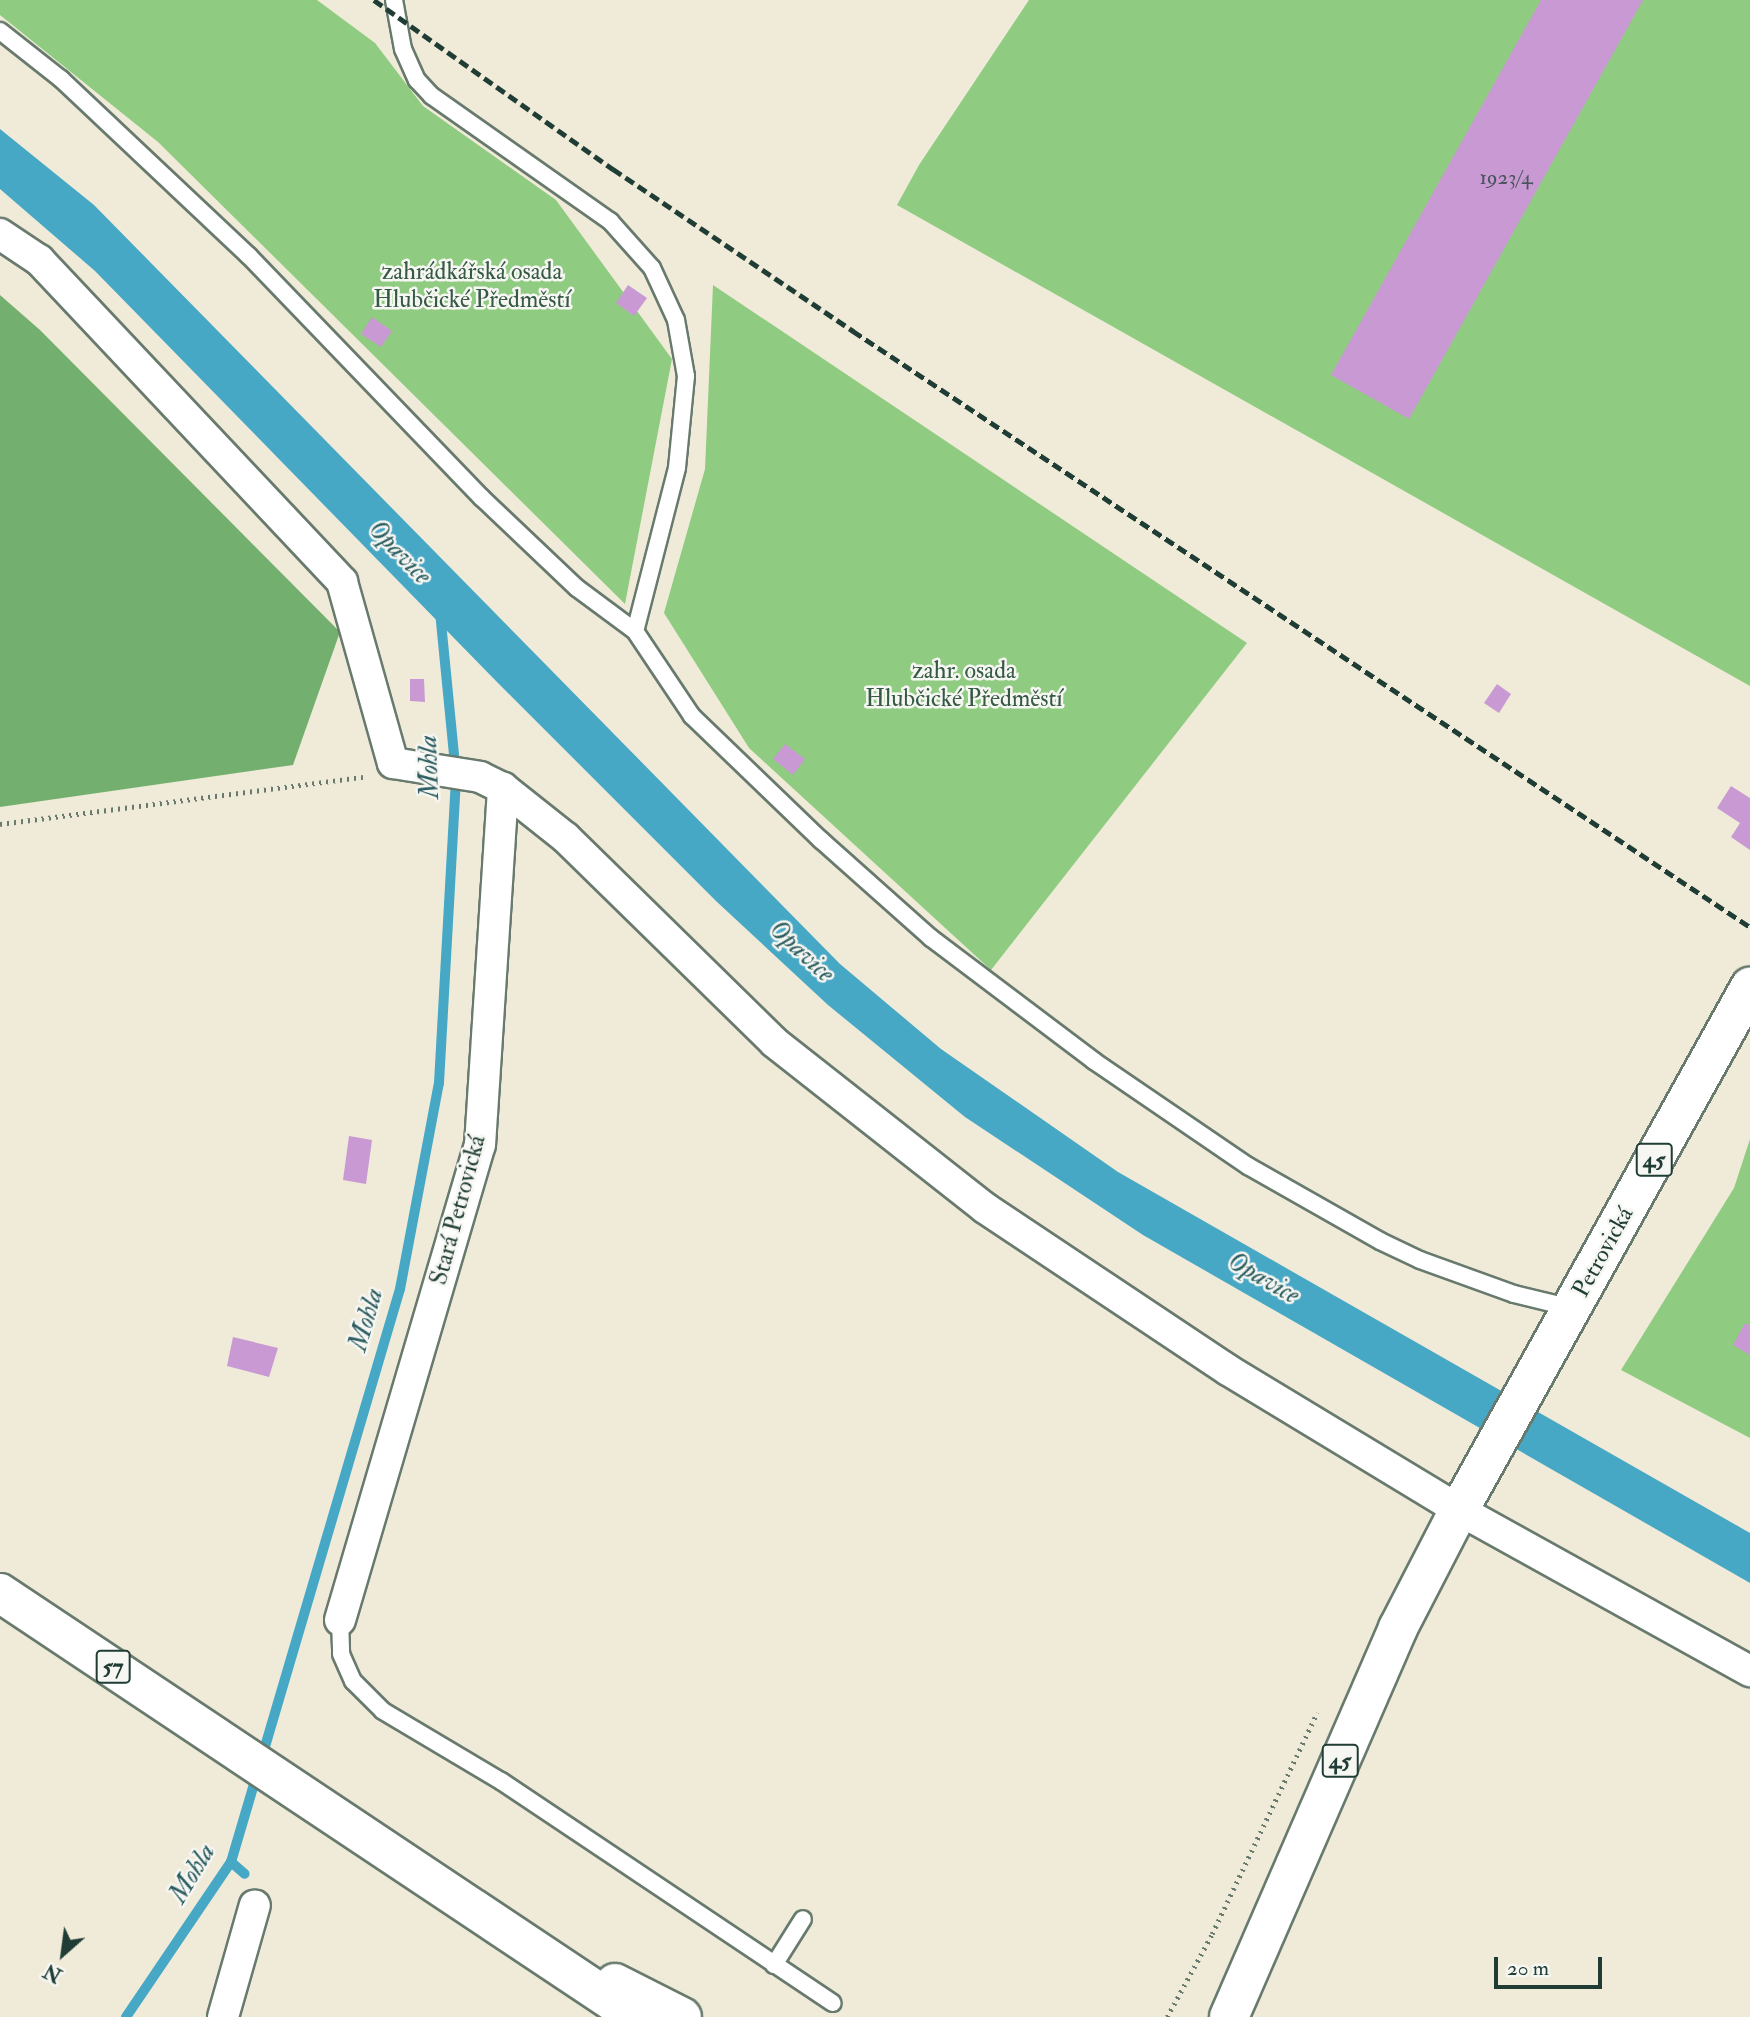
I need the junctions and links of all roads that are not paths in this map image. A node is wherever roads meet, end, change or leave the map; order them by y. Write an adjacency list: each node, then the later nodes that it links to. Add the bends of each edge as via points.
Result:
1 (394, 0): 4 (lane, via 403,49 417,80 432,96 610,221 652,268 676,320 687,376 677,468)
2 (0, 31): 4 (lane, via 61,79 249,256 491,506 577,588)
3 (0, 234): 5 (street, via 39,260 342,582 405,766)
4 (635, 631): 7 (lane, via 692,716 821,840 931,938 1094,1060 1248,1166 1380,1241)
5 (491, 782): 8 (street, via 566,838 774,1042 985,1208 1228,1370); 10 (street, Stará Petrovická, via 480,1145)
6 (1750, 987): 7 (main road, Petrovická / 45)
7 (1565, 1320): 8 (main road, 45)
8 (1464, 1500): 11 (street); 21 (main road, 45, via 1398,1628)
9 (0, 1593): 13 (main road, 57)
10 (340, 1620): 15 (lane, via 341,1654 353,1681 383,1711 500,1781)
11 (1750, 1671)
12 (256, 1905): 17 (street)
13 (471, 1906): 18 (main road); 19 (main road, 57); 20 (main road)
14 (803, 1919): 15 (lane)
15 (774, 1965): 16 (lane)
16 (832, 2003)
17 (223, 2017)
18 (592, 2017)
19 (636, 2017)
20 (682, 2017)
21 (1229, 2017)

